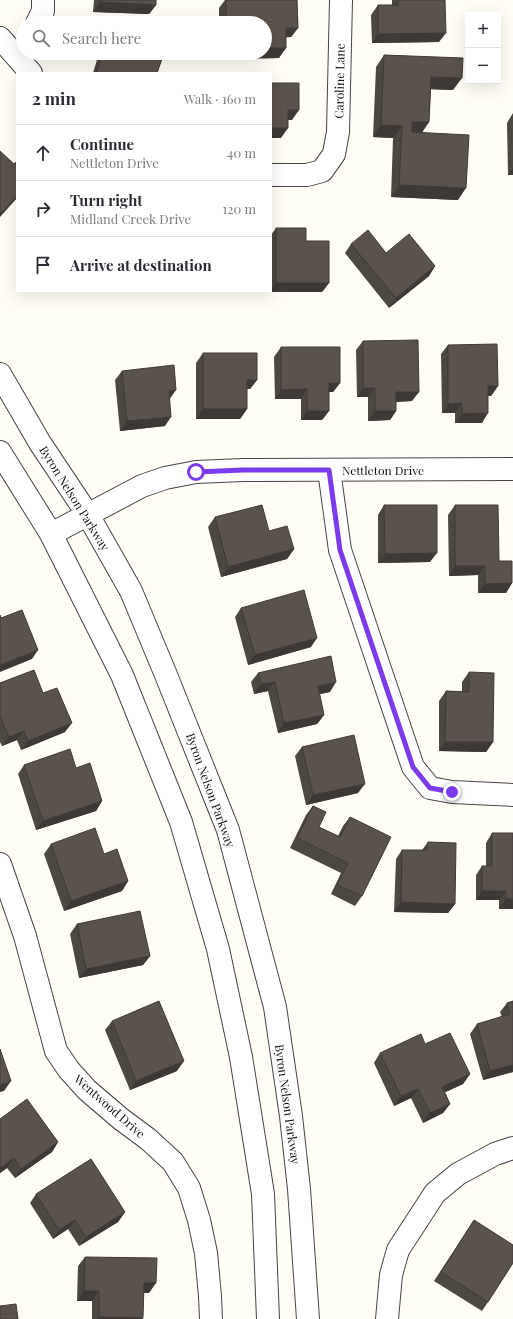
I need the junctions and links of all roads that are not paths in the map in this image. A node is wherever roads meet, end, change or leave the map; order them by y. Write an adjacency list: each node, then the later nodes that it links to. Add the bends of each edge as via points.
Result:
1 (43, 0): 3 (street)
2 (340, 0): 6 (street, Caroline Lane, via 338,132 334,154 322,171 307,175)
3 (40, 16)
4 (0, 38): 5 (street)
5 (16, 54)
6 (272, 175)
7 (0, 374): 11 (street, Byron Nelson Parkway, via 40,443)
8 (0, 452): 12 (street)
9 (513, 469): 10 (street, Nettleton Drive)
10 (329, 470): 11 (street, Nettleton Drive, via 243,470 165,478 142,486); 13 (street, via 340,550 413,767 430,788 452,792)
11 (88, 515): 12 (street, Nettleton Drive); 18 (street, Byron Nelson Parkway, via 131,591 228,830 275,1007 299,1189)
12 (51, 534): 17 (street, via 122,675 181,822 218,949 242,1057 263,1194)
13 (513, 795)
14 (0, 864): 16 (street, Wentwood Drive, via 25,936 56,1051 87,1090 173,1162 189,1188 206,1253)
15 (513, 1148): 19 (street, via 495,1154 458,1174 435,1193 398,1250 391,1275)
16 (210, 1319)
17 (268, 1319)
18 (308, 1319)
19 (387, 1319)

